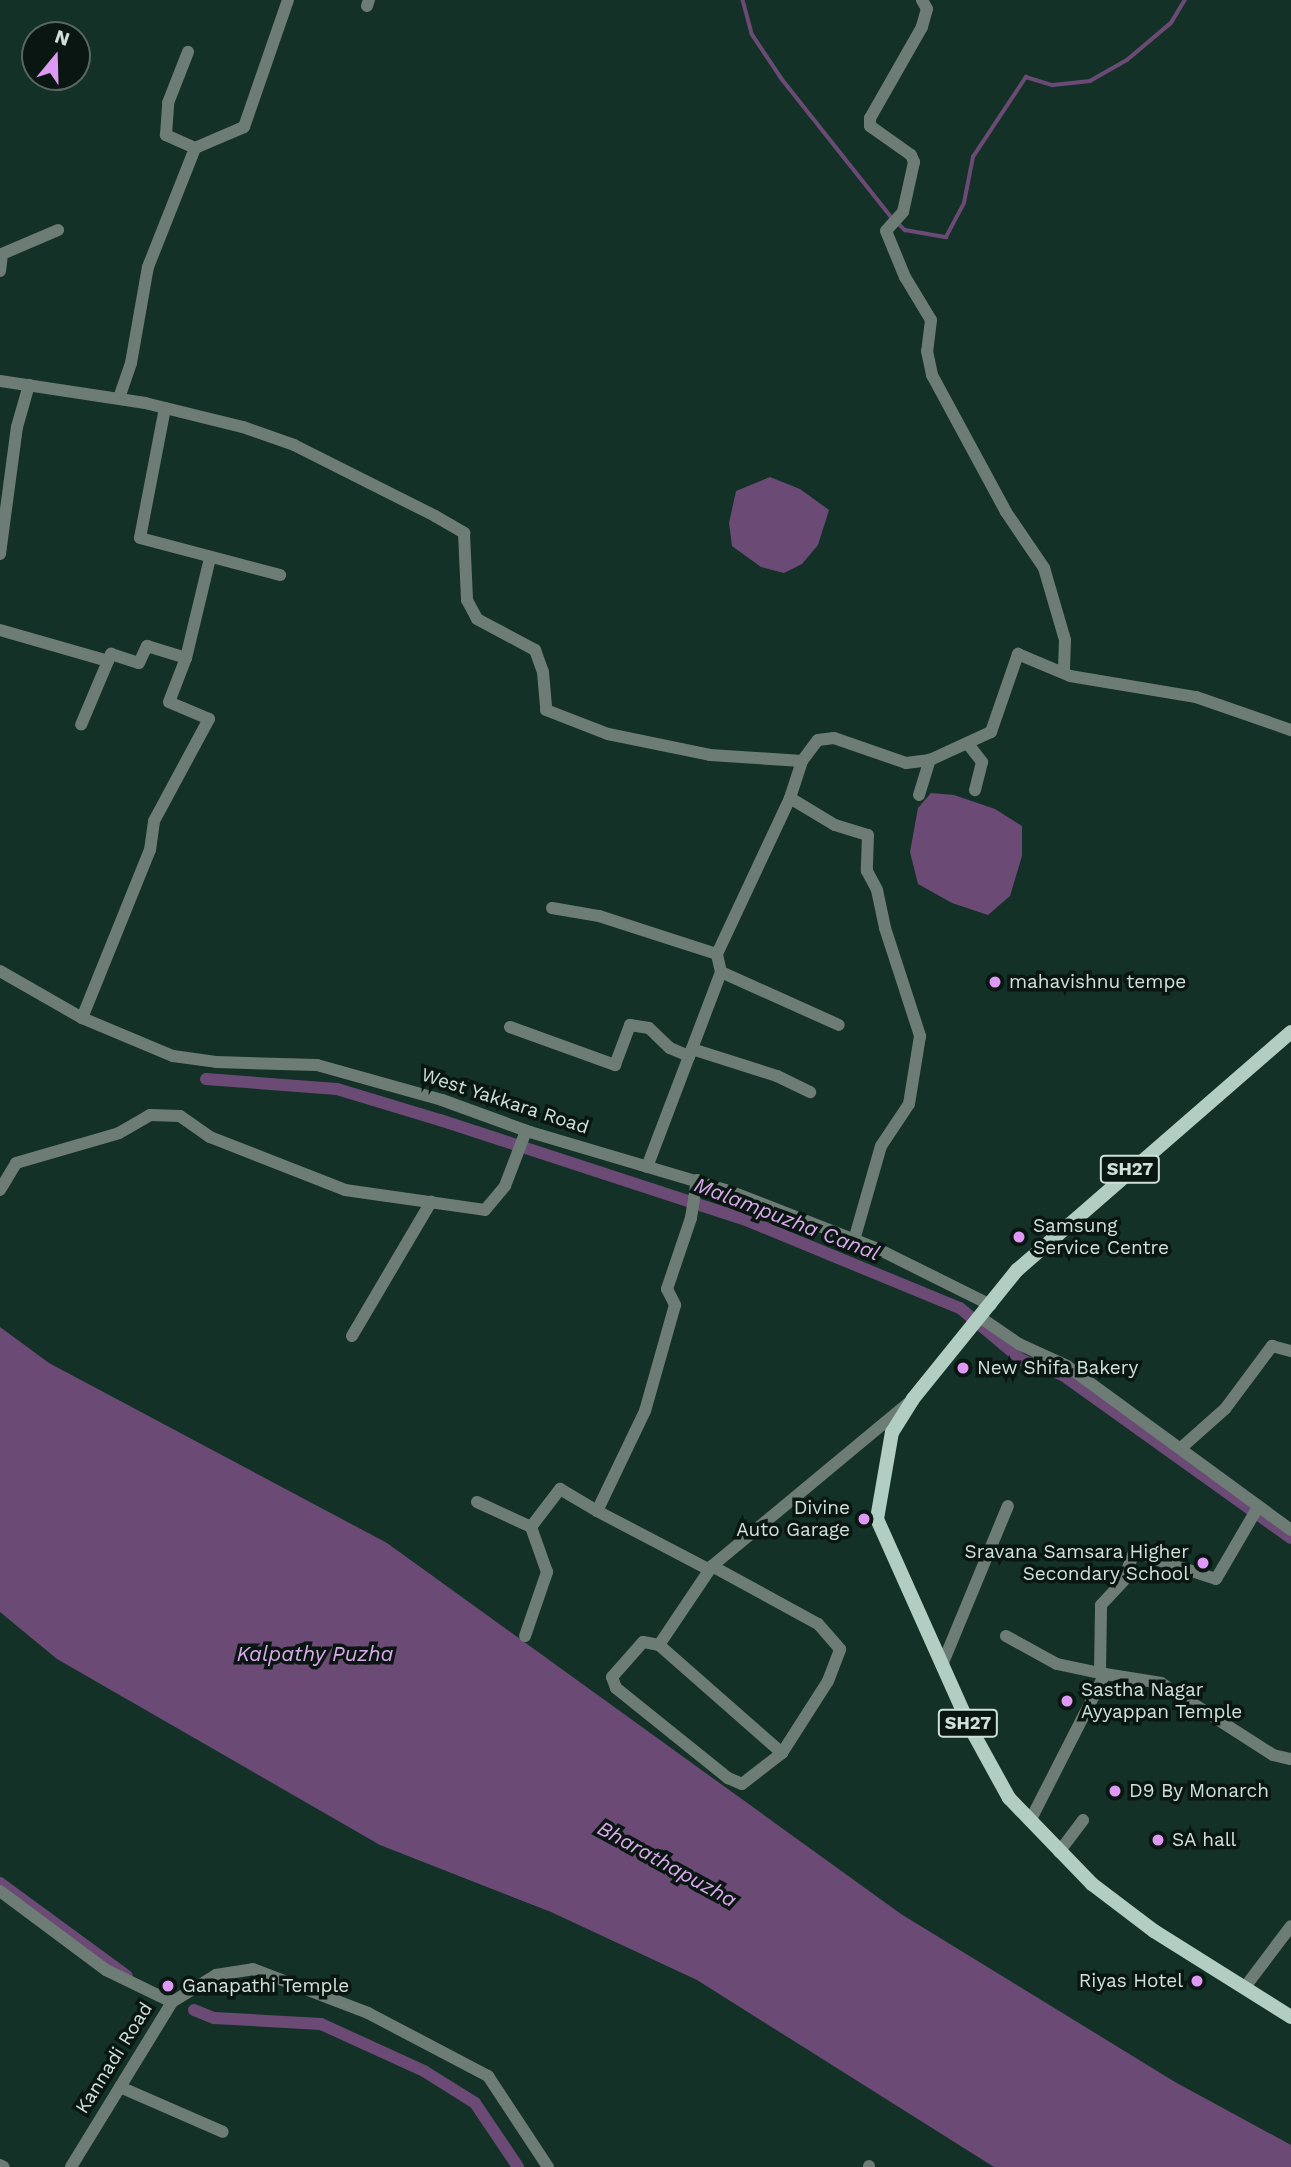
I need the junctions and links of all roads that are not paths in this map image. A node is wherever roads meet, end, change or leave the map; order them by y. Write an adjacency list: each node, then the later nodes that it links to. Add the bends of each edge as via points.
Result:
1 (288, 0): 4 (street, via 244,127)
2 (922, 0): 17 (street, via 927,9 922,27 870,118 870,126 911,155 914,162 903,212 886,231 905,277 931,320 927,351 932,375 1006,512 1044,568 1065,640)
3 (188, 52): 4 (street, via 168,103 166,135)
4 (195, 148): 9 (street, via 148,267 131,363)
5 (58, 230): 6 (street, via 2,254)
6 (0, 271)
7 (0, 381): 8 (street)
8 (29, 385): 9 (street); 11 (street, via 17,427)
9 (119, 398): 10 (street)
10 (165, 408): 12 (street, via 141,538); 22 (street, via 243,426 294,445 464,533 467,600 477,619 535,650 543,672 546,710 608,734 710,755)
11 (0, 554)
12 (210, 558): 13 (street); 15 (street)
13 (280, 575)
14 (0, 630): 16 (street)
15 (186, 659): 16 (street, via 147,646 139,663 111,654); 30 (street, via 169,702 209,719 154,821 150,850)
16 (108, 661): 18 (street)
17 (1064, 673): 19 (street, via 1196,697); 20 (street, via 1018,654 991,732)
18 (81, 725)
19 (1291, 730)
20 (968, 744): 21 (street); 23 (street, via 982,762)
21 (930, 760): 22 (street, via 906,763 834,738 818,740); 24 (street)
22 (802, 761): 25 (street)
23 (975, 790)
24 (919, 795)
25 (790, 798): 27 (street); 41 (street, via 835,825 868,835 867,871 877,890 920,1036 909,1104 881,1146)
26 (552, 908): 27 (street, via 599,916)
27 (717, 954): 29 (street)
28 (0, 971): 30 (street, West Yakkara Road)
29 (721, 972): 31 (street); 34 (street)
30 (82, 1018): 36 (street, West Yakkara Road, via 173,1056 317,1065 442,1100)
31 (839, 1026)
32 (510, 1027): 34 (street, via 615,1065 630,1026 649,1028 670,1048)
33 (1291, 1032): 42 (main road, SH27, via 1095,1198 1017,1270)
34 (690, 1052): 35 (street); 37 (street)
35 (810, 1091)
36 (526, 1131): 37 (street, West Yakkara Road); 40 (street, via 505,1186 485,1210)
37 (647, 1167): 38 (street, West Yakkara Road)
38 (697, 1180): 41 (street, West Yakkara Road); 51 (street, via 691,1218 667,1290 675,1305 645,1411)
39 (0, 1190): 40 (street, via 16,1163 120,1133 150,1115 180,1116 210,1137 345,1190)
40 (431, 1202): 44 (street)
41 (854, 1240): 42 (street, West Yakkara Road)
42 (991, 1305): 43 (main road, SH27)
43 (978, 1322): 46 (main road, SH27); 47 (street, via 1067,1366)
44 (352, 1336)
45 (1291, 1351): 47 (street, via 1272,1346 1225,1409)
46 (913, 1399): 54 (street); 58 (main road, SH27, via 892,1432 877,1519)
47 (1181, 1448): 50 (street)
48 (477, 1502): 52 (street)
49 (1008, 1506): 58 (street)
50 (1258, 1507): 53 (street); 59 (street, via 1216,1579 1134,1552 1123,1581 1101,1605)
51 (597, 1511): 52 (street, via 560,1489); 54 (street)
52 (531, 1527): 55 (street, via 547,1572)
53 (1291, 1530)
54 (711, 1568): 57 (street); 60 (street, via 818,1624 840,1649 828,1681)
55 (525, 1636)
56 (1006, 1636): 59 (street, via 1057,1664)
57 (659, 1645): 60 (street); 60 (street, via 643,1642 612,1677 616,1688 728,1778 742,1784)
58 (942, 1665): 63 (main road, SH27, via 990,1763)
59 (1102, 1673): 61 (street, via 1161,1683 1273,1755); 63 (street)
60 (782, 1754)
61 (1291, 1759)
62 (1083, 1820): 64 (street)
63 (1030, 1821): 64 (main road, SH27)
64 (1059, 1852): 67 (main road, SH27, via 1154,1931)
65 (0, 1891): 68 (street, via 106,1970)
66 (1291, 1926): 67 (street)
67 (1245, 1987): 69 (main road, SH27)
68 (172, 2002): 70 (street, Kannadi Road); 73 (street, Kannadi Road, via 216,1975 253,1969 368,2013 488,2076)
69 (1291, 2016)
70 (120, 2087): 71 (street); 72 (street, Kannadi Road)
71 (223, 2132)
72 (71, 2167)
73 (548, 2167)

